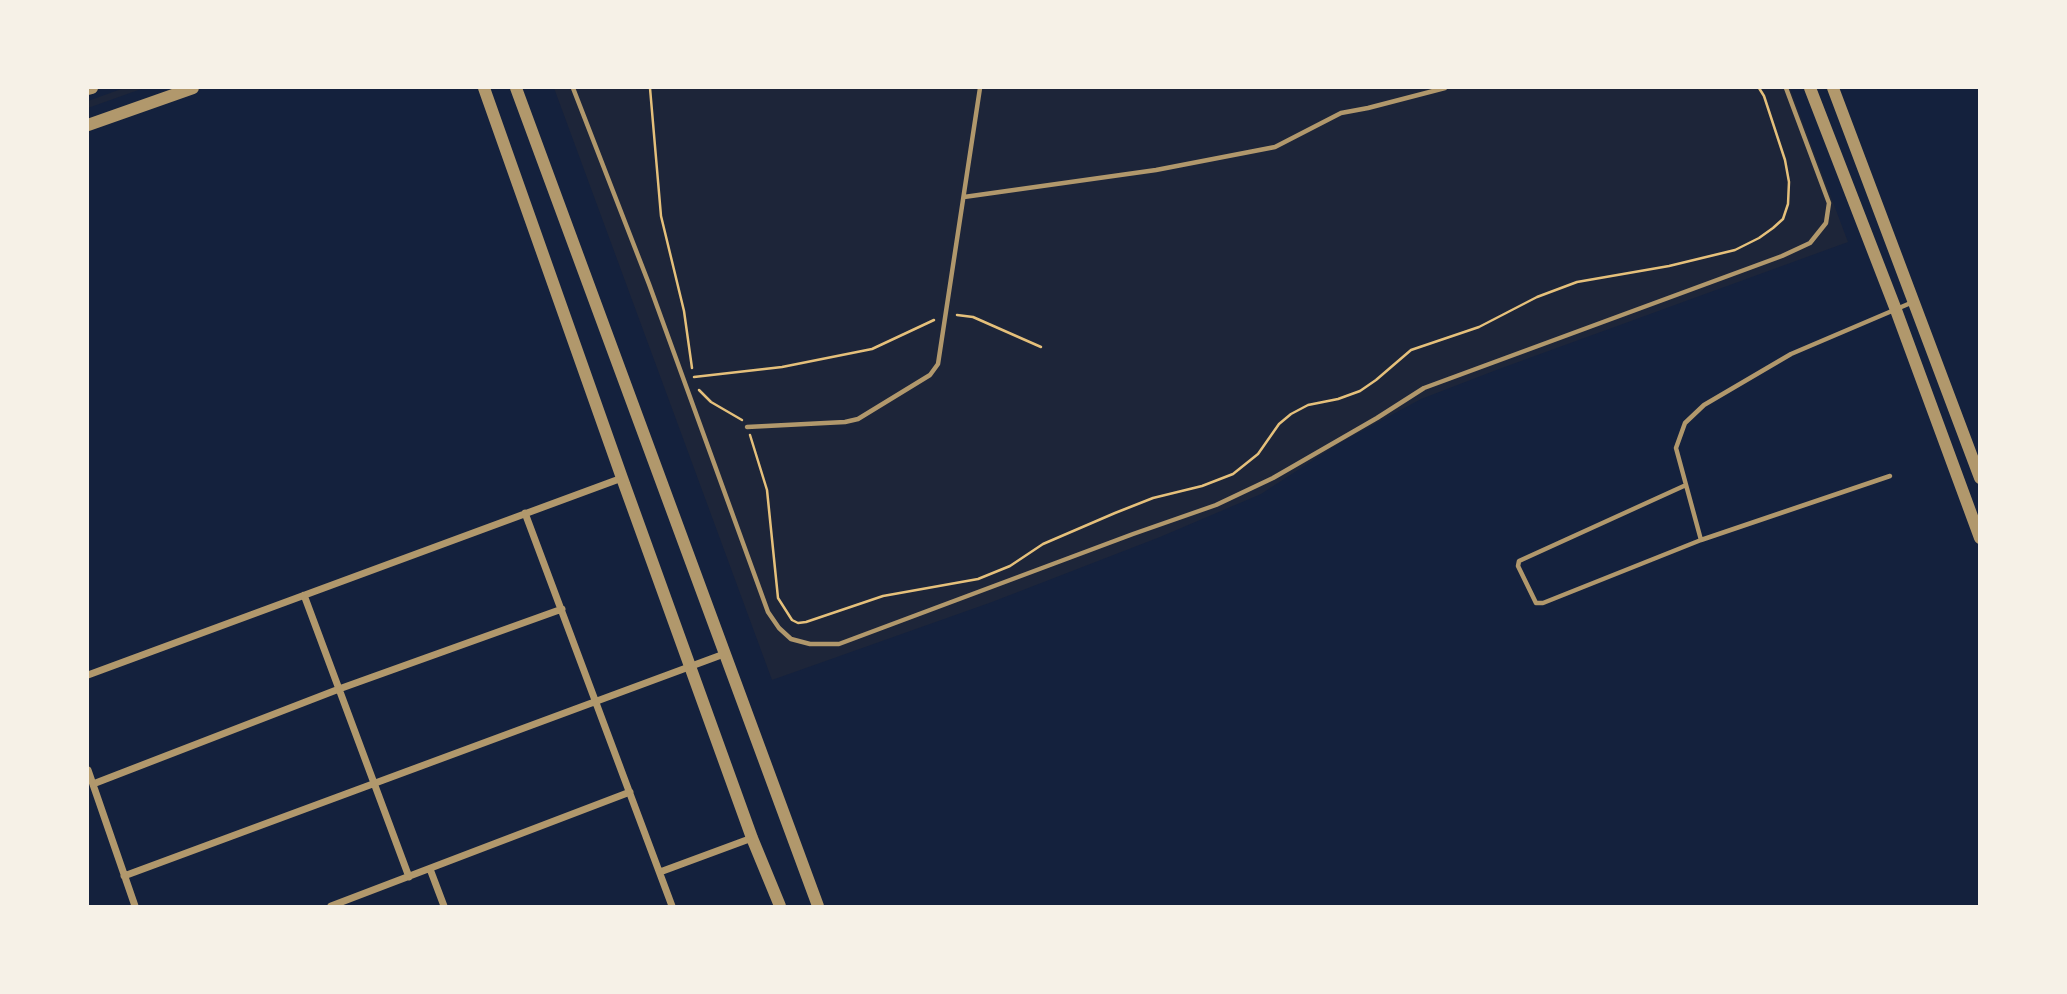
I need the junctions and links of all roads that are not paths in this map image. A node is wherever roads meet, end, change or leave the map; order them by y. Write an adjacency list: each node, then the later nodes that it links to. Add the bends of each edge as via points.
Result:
1 (484, 88): 16 (street)
2 (516, 88): 24 (street)
3 (573, 88): 6 (lane, via 768,612 791,639 839,644 1216,505 1273,478 1424,388 1810,243 1826,223 1829,203)
4 (980, 88): 11 (lane)
5 (1445, 88): 11 (lane, via 1341,113 1275,146 1156,170)
6 (1786, 88)
7 (1810, 88): 13 (street)
8 (1833, 88): 12 (street)
9 (186, 89): 10 (street)
10 (88, 125)
11 (964, 197): 14 (lane, via 938,364 930,375 858,419)
12 (1914, 302): 13 (lane); 17 (street)
13 (1896, 310): 18 (lane, via 1791,355 1704,405 1685,423 1676,448); 20 (street)
14 (747, 427)
15 (1890, 476): 21 (lane)
16 (622, 478): 19 (street); 25 (street)
17 (1979, 478)
18 (1686, 485): 21 (lane); 21 (lane, via 1519,561 1518,566 1536,603 1543,603)
19 (526, 513): 22 (street); 23 (street)
20 (1979, 538)
21 (1701, 540)
22 (304, 595): 26 (street); 27 (street)
23 (562, 609): 27 (street); 28 (street)
24 (724, 654): 25 (street); 44 (street)
25 (691, 666): 28 (street); 33 (street)
26 (88, 675)
27 (340, 689): 30 (street); 31 (street)
28 (597, 702): 31 (street); 32 (street)
29 (88, 770): 30 (street)
30 (93, 784): 36 (street)
31 (375, 784): 36 (street); 37 (street)
32 (630, 793): 34 (street); 35 (street)
33 (752, 838): 35 (street); 43 (street)
34 (430, 869): 37 (street); 41 (street)
35 (660, 872): 42 (street)
36 (124, 876): 39 (street)
37 (409, 877): 38 (street)
38 (342, 904): 40 (street)
39 (135, 906)
40 (331, 906)
41 (444, 906)
42 (672, 906)
43 (780, 906)
44 (818, 906)

